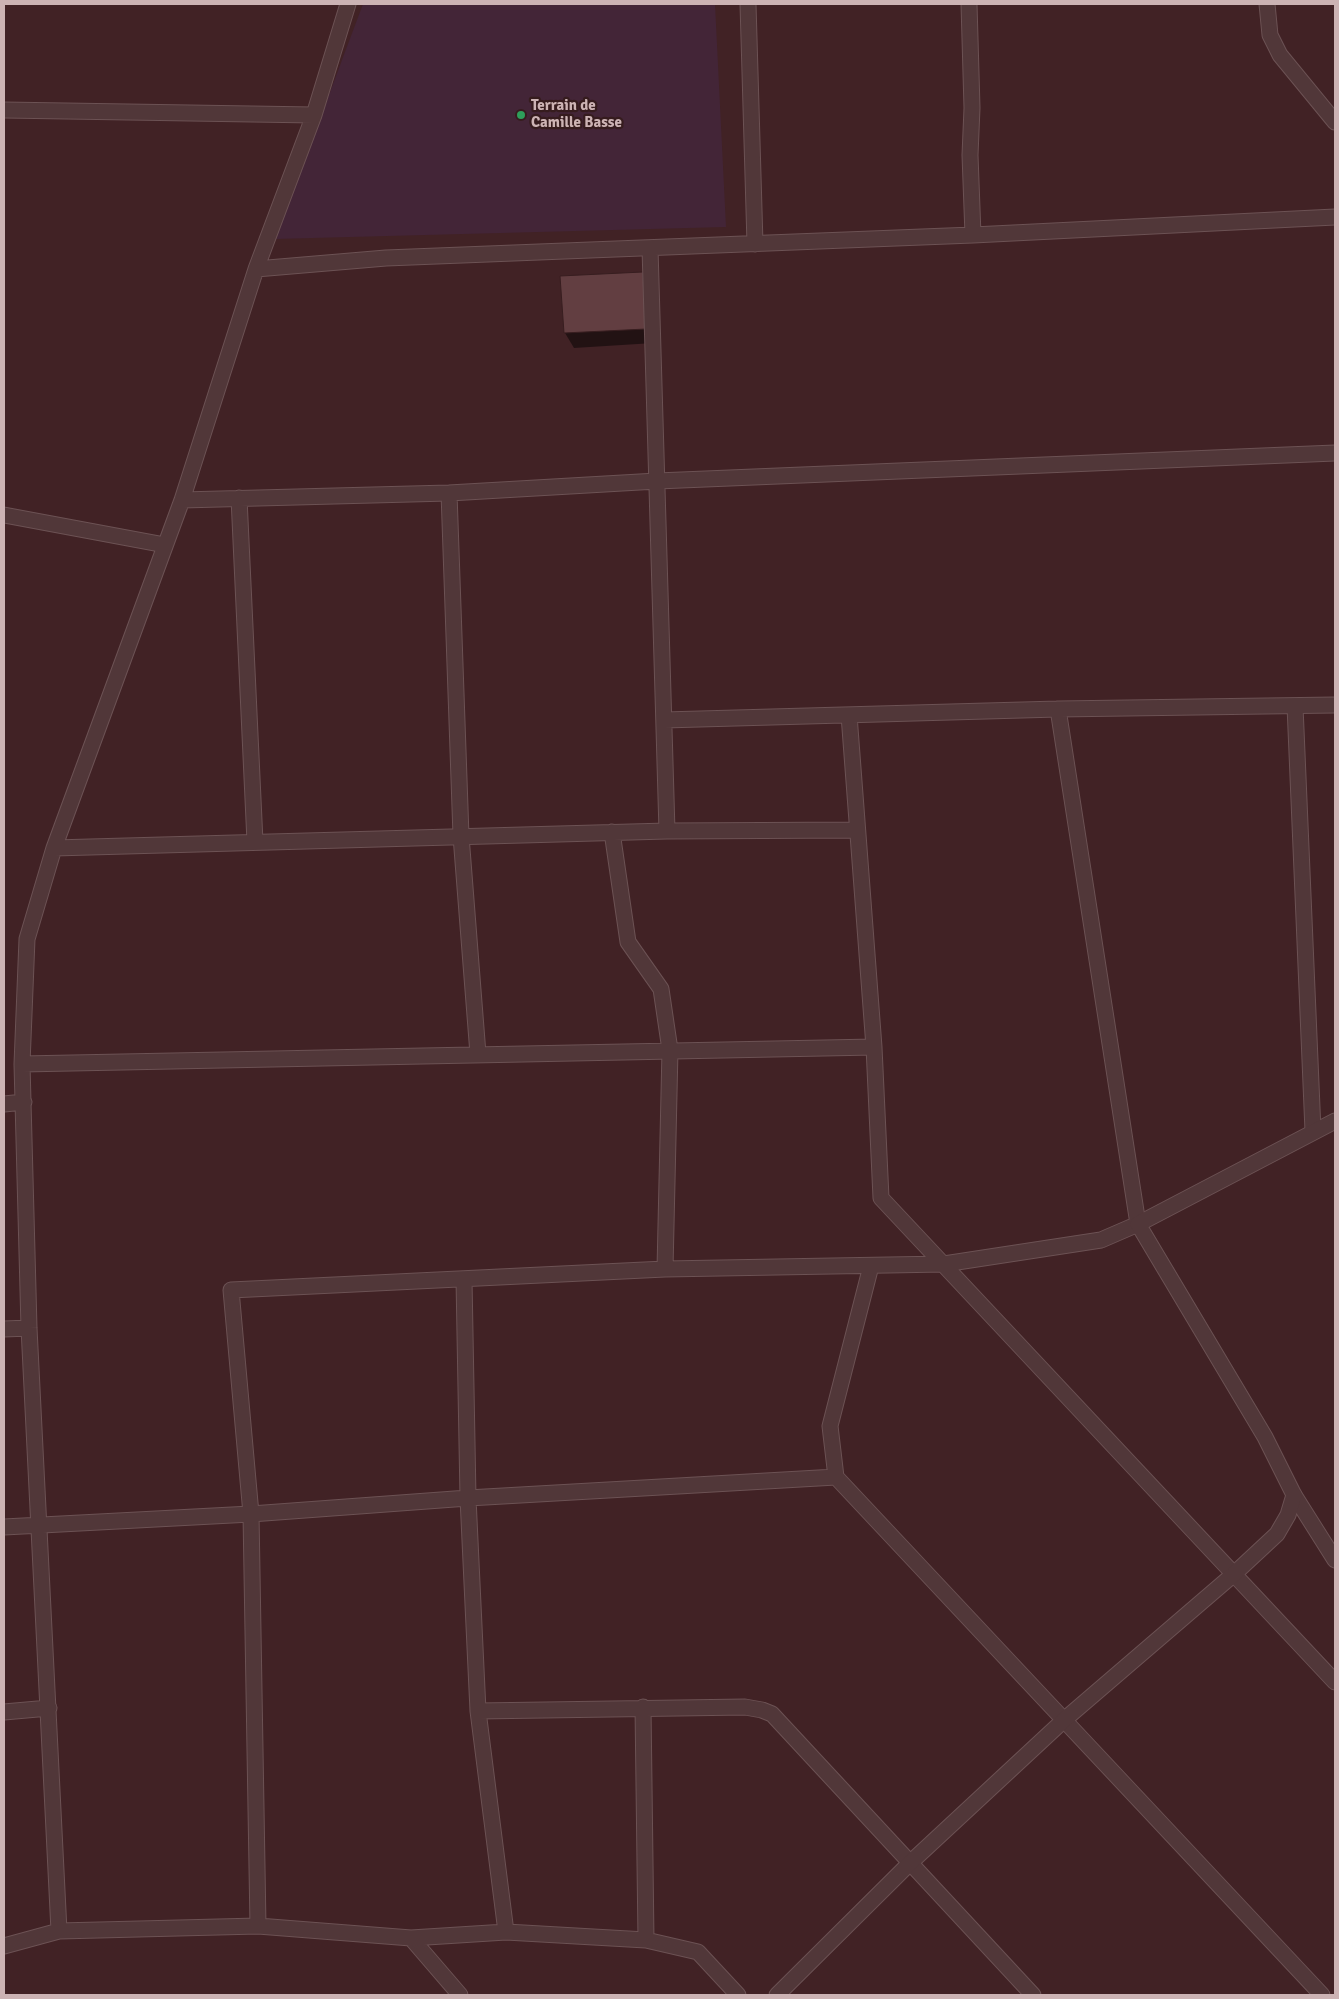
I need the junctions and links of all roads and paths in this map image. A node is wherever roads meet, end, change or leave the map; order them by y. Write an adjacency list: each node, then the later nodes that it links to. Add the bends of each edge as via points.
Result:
1 (348, 4): 6 (street)
2 (748, 4): 10 (street)
3 (969, 4): 9 (street)
4 (1267, 4): 7 (street, via 1270,35 1280,55)
5 (4, 110): 6 (street)
6 (314, 115): 12 (street)
7 (1335, 122)
8 (1335, 217): 9 (street)
9 (973, 235): 10 (street)
10 (755, 244): 11 (street)
11 (650, 248): 12 (street, via 386,258); 14 (street)
12 (256, 269): 17 (street)
13 (1335, 453): 14 (street)
14 (657, 481): 15 (street); 24 (street)
15 (449, 493): 16 (street); 28 (street)
16 (239, 498): 17 (street); 29 (street)
17 (182, 500): 19 (street)
18 (4, 515): 19 (street)
19 (165, 545): 30 (street)
20 (1335, 705): 21 (street)
21 (1295, 706): 22 (street); 38 (street)
22 (1058, 709): 23 (street); 39 (street)
23 (849, 715): 24 (street); 25 (street)
24 (664, 720): 26 (street)
25 (857, 830): 26 (street); 31 (street)
26 (667, 831): 27 (street)
27 (612, 832): 28 (street); 32 (street, via 628,942 661,989)
28 (461, 836): 29 (street); 33 (street)
29 (255, 842): 30 (street)
30 (54, 848): 34 (street, via 27,939)
31 (874, 1047): 32 (street); 40 (street, via 882,1198)
32 (670, 1050): 33 (street); 42 (street)
33 (478, 1054): 34 (street)
34 (22, 1064): 35 (street)
35 (24, 1102): 36 (street); 44 (street)
36 (4, 1104)
37 (1335, 1121): 38 (street)
38 (1314, 1131): 39 (street)
39 (1138, 1224): 40 (street, via 1102,1240); 47 (street, via 1265,1437)
40 (944, 1264): 41 (street); 53 (street)
41 (871, 1266): 42 (street); 46 (street, via 830,1426)
42 (665, 1269): 43 (street)
43 (464, 1279): 48 (street); 49 (street, via 231,1290)
44 (29, 1328): 45 (street); 51 (street)
45 (4, 1329)
46 (836, 1477): 48 (street); 59 (street)
47 (1294, 1495): 52 (street); 53 (street, via 1277,1534)
48 (468, 1498): 49 (street); 57 (street)
49 (251, 1514): 51 (street); 61 (street)
50 (4, 1527): 51 (street)
51 (39, 1527): 56 (street)
52 (1335, 1560)
53 (1234, 1574): 54 (street); 59 (street)
54 (1335, 1682)
55 (643, 1707): 57 (street); 60 (street, via 745,1706 772,1714); 65 (street)
56 (48, 1708): 58 (street); 62 (street)
57 (478, 1711): 63 (street)
58 (4, 1712)
59 (1064, 1720): 60 (street); 71 (street)
60 (910, 1863): 69 (street); 70 (street)
61 (258, 1926): 62 (street); 64 (street)
62 (59, 1931): 66 (street)
63 (506, 1932): 64 (street); 65 (street)
64 (411, 1938): 67 (street)
65 (646, 1940): 68 (street, via 698,1952)
66 (4, 1946)
67 (460, 1995)
68 (738, 1995)
69 (777, 1995)
70 (1034, 1995)
71 (1322, 1995)

